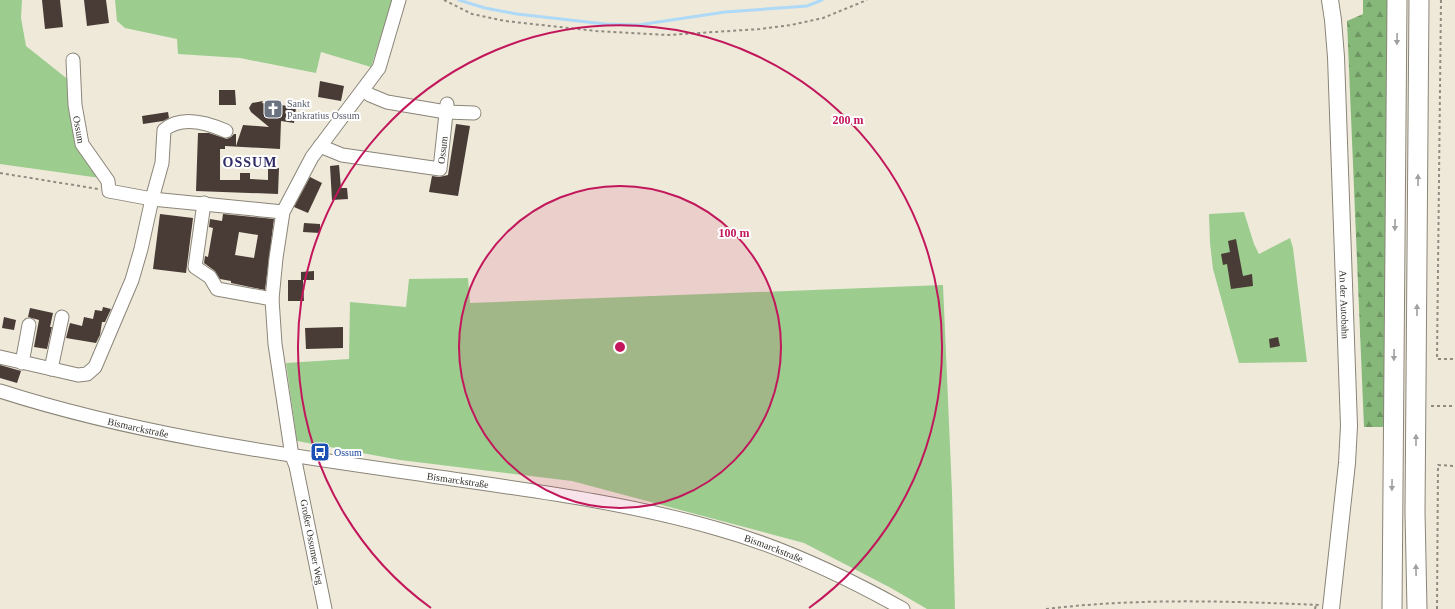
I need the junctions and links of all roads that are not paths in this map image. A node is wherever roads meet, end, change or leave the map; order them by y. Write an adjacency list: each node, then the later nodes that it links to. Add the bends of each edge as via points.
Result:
1 (399, 0): 6 (street, via 379,68)
2 (1330, 0): 22 (main road, An der Autobahn, via 1336,57 1349,426 1348,463)
3 (1397, 0): 25 (highway, one-way to 25)
4 (1419, 0): 26 (highway, one-way to 4, via 1415,512)
5 (73, 60): 11 (street, Ossum, via 75,106 82,144 108,181 109,191)
6 (363, 90): 7 (street, via 387,102); 10 (street)
7 (446, 108): 8 (street); 10 (street, Ossum, via 440,169 342,155)
8 (474, 113)
9 (226, 131): 11 (street, via 194,122 183,122 164,130 162,163)
10 (320, 146): 13 (street, via 304,170)
11 (152, 198): 12 (street); 19 (street, via 132,280 95,367 87,374 78,375)
12 (204, 204): 13 (street); 14 (street, via 195,268 210,278 217,289)
13 (283, 212): 14 (street)
14 (272, 299): 21 (street, via 275,344)
15 (62, 317): 19 (street)
16 (29, 325): 18 (street)
17 (0, 357): 18 (street)
18 (22, 363): 19 (street)
19 (51, 370)
20 (0, 391): 21 (street, Bismarckstraße, via 100,418 204,440)
21 (296, 466): 23 (street, Großer Ossumer Weg); 24 (street, Bismarckstraße, via 516,488 661,514 720,530 789,554 845,578)
22 (1331, 607)
23 (325, 609)
24 (903, 609)
25 (1392, 609)
26 (1417, 609)

